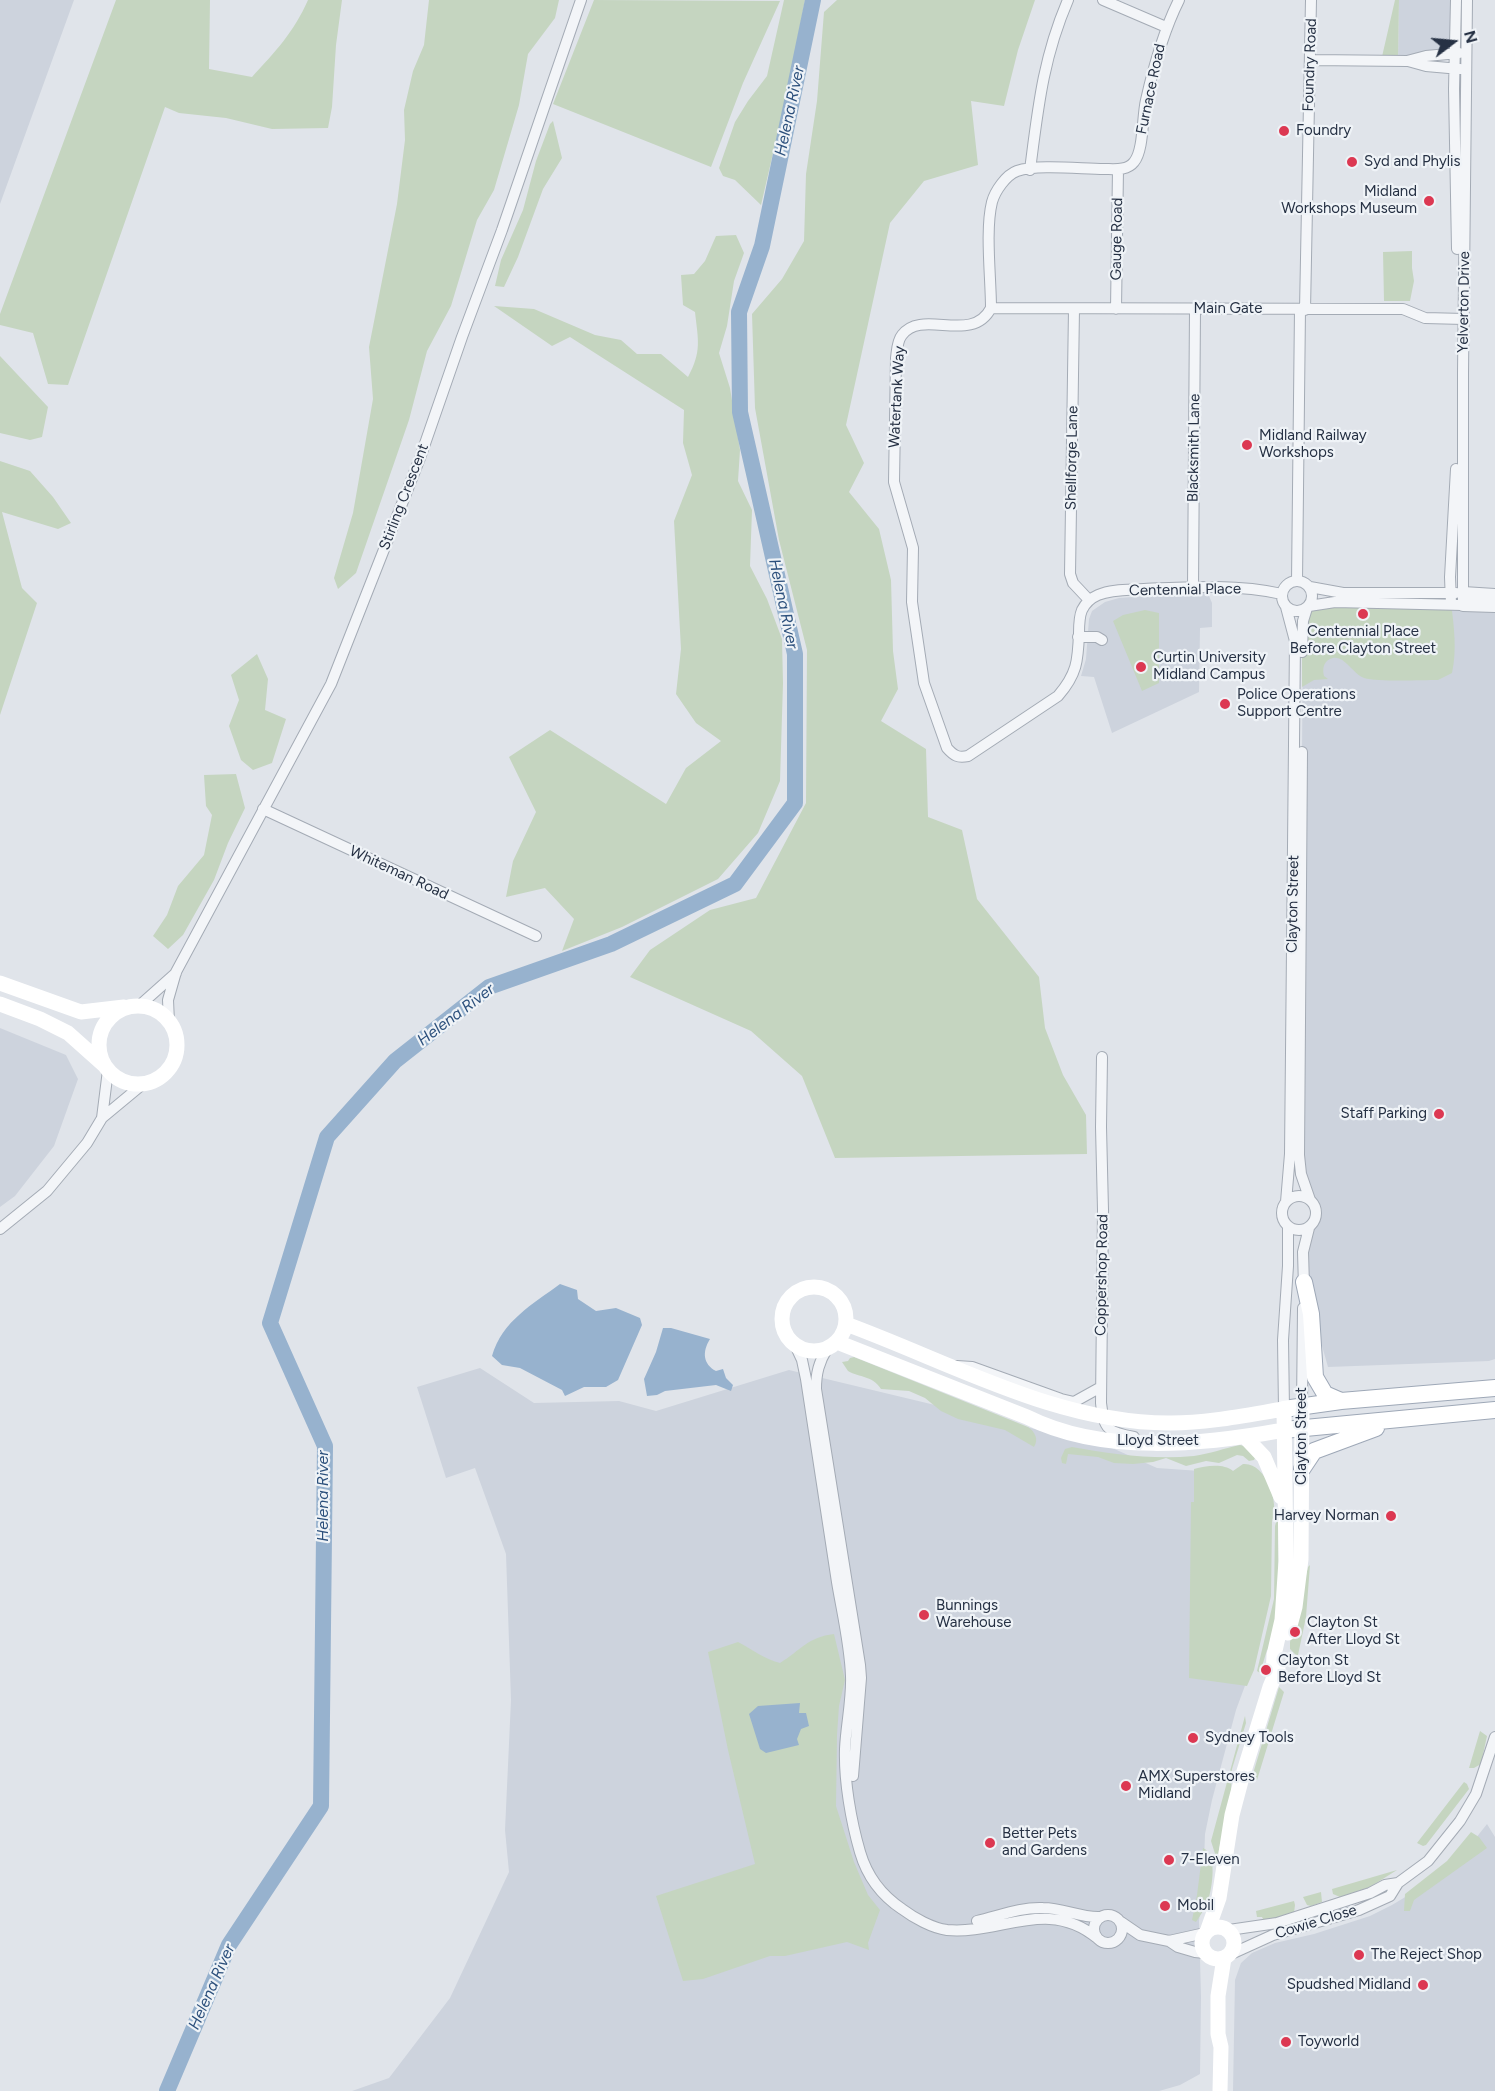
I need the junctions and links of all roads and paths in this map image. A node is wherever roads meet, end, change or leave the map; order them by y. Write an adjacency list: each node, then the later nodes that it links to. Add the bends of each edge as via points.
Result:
1 (581, 0): 35 (street, Stirling Crescent, via 420,458 331,684)
2 (1068, 0): 15 (street, via 1049,50)
3 (1103, 0): 8 (street)
4 (1179, 0): 8 (street, Furnace Road)
5 (1311, 0): 11 (street, Foundry Road)
6 (1456, 0): 10 (street, Yelverton Drive)
7 (1467, 0): 9 (street, Yelverton Drive)
8 (1166, 27): 16 (street, Furnace Road, via 1145,103 1137,156 1130,166)
9 (1467, 52): 10 (street); 14 (street, Yelverton Drive)
10 (1454, 54): 12 (street); 13 (street, Yelverton Drive)
11 (1311, 60): 12 (street); 21 (street, Foundry Road)
12 (1407, 61): 13 (street)
13 (1454, 69): 14 (street); 22 (street, Yelverton Drive)
14 (1467, 69): 22 (street, Yelverton Drive)
15 (1030, 170): 16 (street); 17 (street, via 1017,171 1007,178 992,201)
16 (1118, 170): 19 (street, Gauge Road)
17 (991, 308): 18 (street, Main Gate); 33 (street, Watertank Way, via 978,323 910,328 902,335 896,358 894,482 913,548 912,602 924,683 952,754 968,756 1058,696 1075,672)
18 (1074, 309): 19 (street, Main Gate); 29 (street, Shellforge Lane, via 1070,574)
19 (1116, 309): 20 (street, Main Gate)
20 (1195, 309): 21 (street, Main Gate); 24 (street, Blacksmith Lane)
21 (1303, 309): 22 (street, Main Gate, via 1403,309 1425,318); 23 (street, Foundry Road)
22 (1461, 319): 28 (street, Yelverton Drive)
23 (1297, 581): 25 (street); 26 (street, via 1289,583)
24 (1192, 587): 26 (street, Centennial Place); 29 (street, Centennial Place, via 1112,591)
25 (1310, 587): 28 (street, via 1343,593); 31 (street)
26 (1282, 594): 32 (street)
27 (1495, 595): 28 (street)
28 (1457, 598): 30 (street); 31 (street, via 1335,602)
29 (1089, 600): 33 (street, via 1082,610)
30 (1495, 606)
31 (1308, 607): 32 (street, via 1299,612); 46 (street, Clayton Street, via 1302,631 1299,1155)
32 (1286, 608): 47 (street, Clayton Street, via 1295,652 1290,1154)
33 (1078, 637): 34 (street)
34 (1102, 640)
35 (263, 809): 36 (street, Whiteman Road); 37 (street, Stirling Crescent)
36 (536, 936)
37 (176, 972): 40 (street, Stirling Crescent); 41 (street, Stirling Crescent, via 168,1000)
38 (0, 983): 40 (main road, via 81,1012)
39 (0, 1004): 43 (main road, via 68,1033)
40 (137, 1006): 41 (main road, via 157,1011); 43 (main road, via 124,1009 106,1023 99,1046)
41 (169, 1022): 44 (main road, via 177,1043 173,1063 158,1079)
42 (1102, 1058): 56 (street, Coppershop Road)
43 (107, 1069): 44 (main road, via 123,1081); 45 (street)
44 (142, 1084): 45 (street)
45 (102, 1118): 50 (street, via 87,1143 47,1191)
46 (1310, 1200): 47 (street, via 1300,1196); 49 (street, via 1316,1213)
47 (1286, 1202): 48 (street, via 1282,1214)
48 (1288, 1226): 49 (street, via 1297,1230); 60 (street, Clayton Street)
49 (1309, 1228): 51 (street, Clayton Street, via 1303,1252)
50 (0, 1229)
51 (1304, 1281): 58 (main road, via 1311,1314 1315,1377 1325,1394); 59 (street, Clayton Street)
52 (846, 1324): 53 (main road, via 843,1305 837,1297 820,1288 801,1290 788,1302 782,1317 786,1333); 54 (main road, via 843,1334); 55 (main road, Lloyd Street)
53 (795, 1345): 54 (main road, via 811,1351); 72 (street, via 806,1379 851,1675 845,1750)
54 (832, 1345): 67 (main road, Lloyd Street, via 1048,1428 1098,1440); 72 (street, via 820,1359 816,1389 861,1678)
55 (954, 1366): 56 (street, via 972,1367 1074,1402); 63 (main road, Lloyd Street, via 1041,1400)
56 (1101, 1388): 63 (street, Coppershop Road)
57 (1495, 1388): 58 (main road, Lloyd Street)
58 (1341, 1401): 59 (main road, Lloyd Street)
59 (1302, 1407): 60 (main road, Lloyd Street); 64 (main road, Clayton Street)
60 (1284, 1409): 63 (main road, Lloyd Street, via 1186,1423); 65 (main road, Clayton Street)
61 (1495, 1410): 62 (main road, Lloyd Street)
62 (1433, 1415): 64 (main road, Lloyd Street); 68 (main road, via 1380,1426 1320,1448 1310,1455)
63 (1102, 1417): 67 (street, via 1111,1432)
64 (1302, 1429): 65 (main road, Lloyd Street); 68 (main road, Clayton Street)
65 (1284, 1431): 66 (main road, Lloyd Street); 69 (main road, Clayton Street)
66 (1245, 1437): 67 (main road, Lloyd Street); 69 (main road, via 1264,1456)
67 (1167, 1443)
68 (1302, 1469): 70 (main road, Clayton Street, via 1299,1583 1282,1658)
69 (1285, 1508): 70 (main road, Clayton Street, via 1285,1579)
70 (1274, 1676): 74 (main road, Clayton Street, via 1232,1815)
71 (1495, 1737): 73 (street, Cowie Close, via 1479,1788 1460,1821 1428,1861)
72 (850, 1809): 77 (street, via 860,1852 879,1891)
73 (1398, 1883): 78 (street, Cowie Close, via 1278,1923); 84 (street, Cowie Close, via 1390,1896 1376,1903)
74 (1219, 1899): 78 (main road, Clayton Street); 79 (main road, Clayton Street)
75 (1100, 1917): 76 (street, via 1109,1914); 77 (street, via 1044,1908 1018,1910 967,1923); 81 (street, via 1093,1929)
76 (1121, 1922): 80 (street); 83 (street, via 1121,1936)
77 (926, 1923): 81 (street, via 946,1930 1042,1918 1078,1926)
78 (1226, 1929): 79 (main road, via 1219,1926); 84 (main road, via 1234,1945)
79 (1207, 1931): 82 (street); 84 (main road, via 1201,1943)
80 (1140, 1935): 82 (street); 83 (street)
81 (1096, 1938): 83 (street, via 1104,1943)
82 (1169, 1941): 84 (street, via 1178,1947)
83 (1114, 1942)
84 (1217, 1955): 85 (main road)
85 (1218, 2034): 86 (main road); 89 (main road)
86 (1213, 2072): 87 (main road); 88 (main road)
87 (1207, 2091)
88 (1212, 2091)
89 (1220, 2091)

